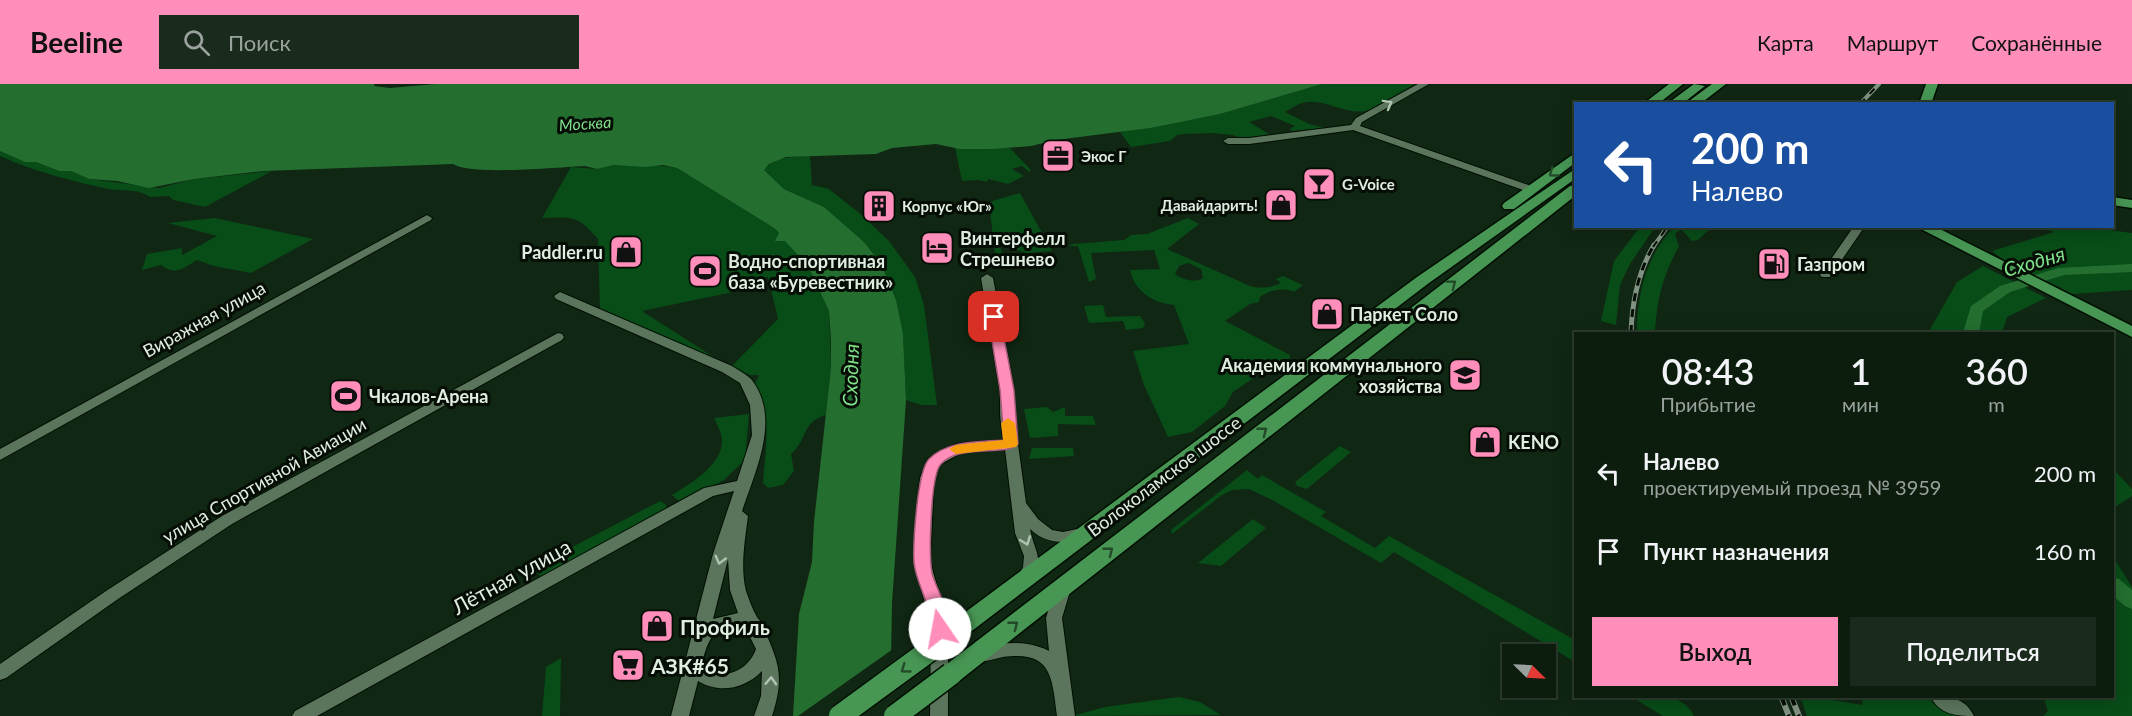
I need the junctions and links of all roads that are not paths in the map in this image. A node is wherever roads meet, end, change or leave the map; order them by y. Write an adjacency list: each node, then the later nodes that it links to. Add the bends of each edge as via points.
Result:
1 (1425, 84): 12 (street, one-way to 1, via 1359,120)
2 (1677, 84): 8 (main road)
3 (1701, 84): 9 (main road)
4 (1720, 84): 9 (main road)
5 (1731, 84): 9 (main road)
6 (1932, 84): 10 (main road)
7 (1941, 84): 11 (main road)
8 (1654, 101)
9 (1689, 102)
10 (1926, 102)
11 (1936, 102)
12 (1354, 127): 13 (street); 16 (street)
13 (1228, 141)
14 (1574, 158): 16 (main road, one-way to 16)
15 (1574, 174): 28 (main road, Волоколамское шоссе)
16 (1530, 189): 28 (main road)
17 (1574, 190): 26 (main road, Волоколамское шоссе)
18 (2114, 201): 20 (main road)
19 (1574, 204): 26 (main road)
20 (2132, 204)
21 (427, 218): 34 (street, Виражная улица)
22 (1859, 228): 27 (street)
23 (1921, 228): 25 (main road)
24 (1925, 228): 25 (main road)
25 (1939, 236): 31 (main road)
26 (1472, 269): 39 (main road, Волоколамское шоссе, one-way to 26)
27 (1826, 275)
28 (1428, 277): 37 (main road, Волоколамское шоссе)
29 (987, 278): 33 (street, via 1007,390)
30 (560, 296): 35 (street, via 727,369 745,381 757,405 759,435)
31 (2132, 332)
32 (558, 337): 45 (street, улица Спортивной Авиации, via 220,525)
33 (1011, 444): 36 (street); 53 (street, via 952,450 929,469 922,561 940,629)
34 (0, 455)
35 (744, 484): 40 (street, via 735,558 742,601); 41 (street, one-way to 41); 48 (street, Лётная улица, via 709,492)
36 (1018, 500): 37 (street, via 1030,521 1045,534 1070,537); 38 (street, one-way to 38, via 1023,533 1032,556)
37 (1095, 527): 38 (main road, Волоколамское шоссе)
38 (1025, 580): 51 (main road, Волоколамское шоссе, one-way to 51, bridge)
39 (1063, 587): 43 (main road, Волоколамское шоссе, one-way to 39); 46 (street, via 1054,618)
40 (755, 626): 41 (street, via 743,620 726,620); 42 (street)
41 (700, 637): 44 (street)
42 (765, 647): 44 (street, via 753,670 729,682 707,680); 50 (street, one-way to 42, via 772,683)
43 (975, 656): 46 (street, via 1011,648 1034,651 1056,668); 52 (main road, Волоколамское шоссе, bridge)
44 (693, 664): 49 (street)
45 (0, 673)
46 (1063, 684): 54 (street)
47 (1942, 698): 55 (street)
48 (301, 716)
49 (680, 716)
50 (763, 716)
51 (840, 716)
52 (895, 716)
53 (939, 716)
54 (1066, 716)
55 (1965, 716)

